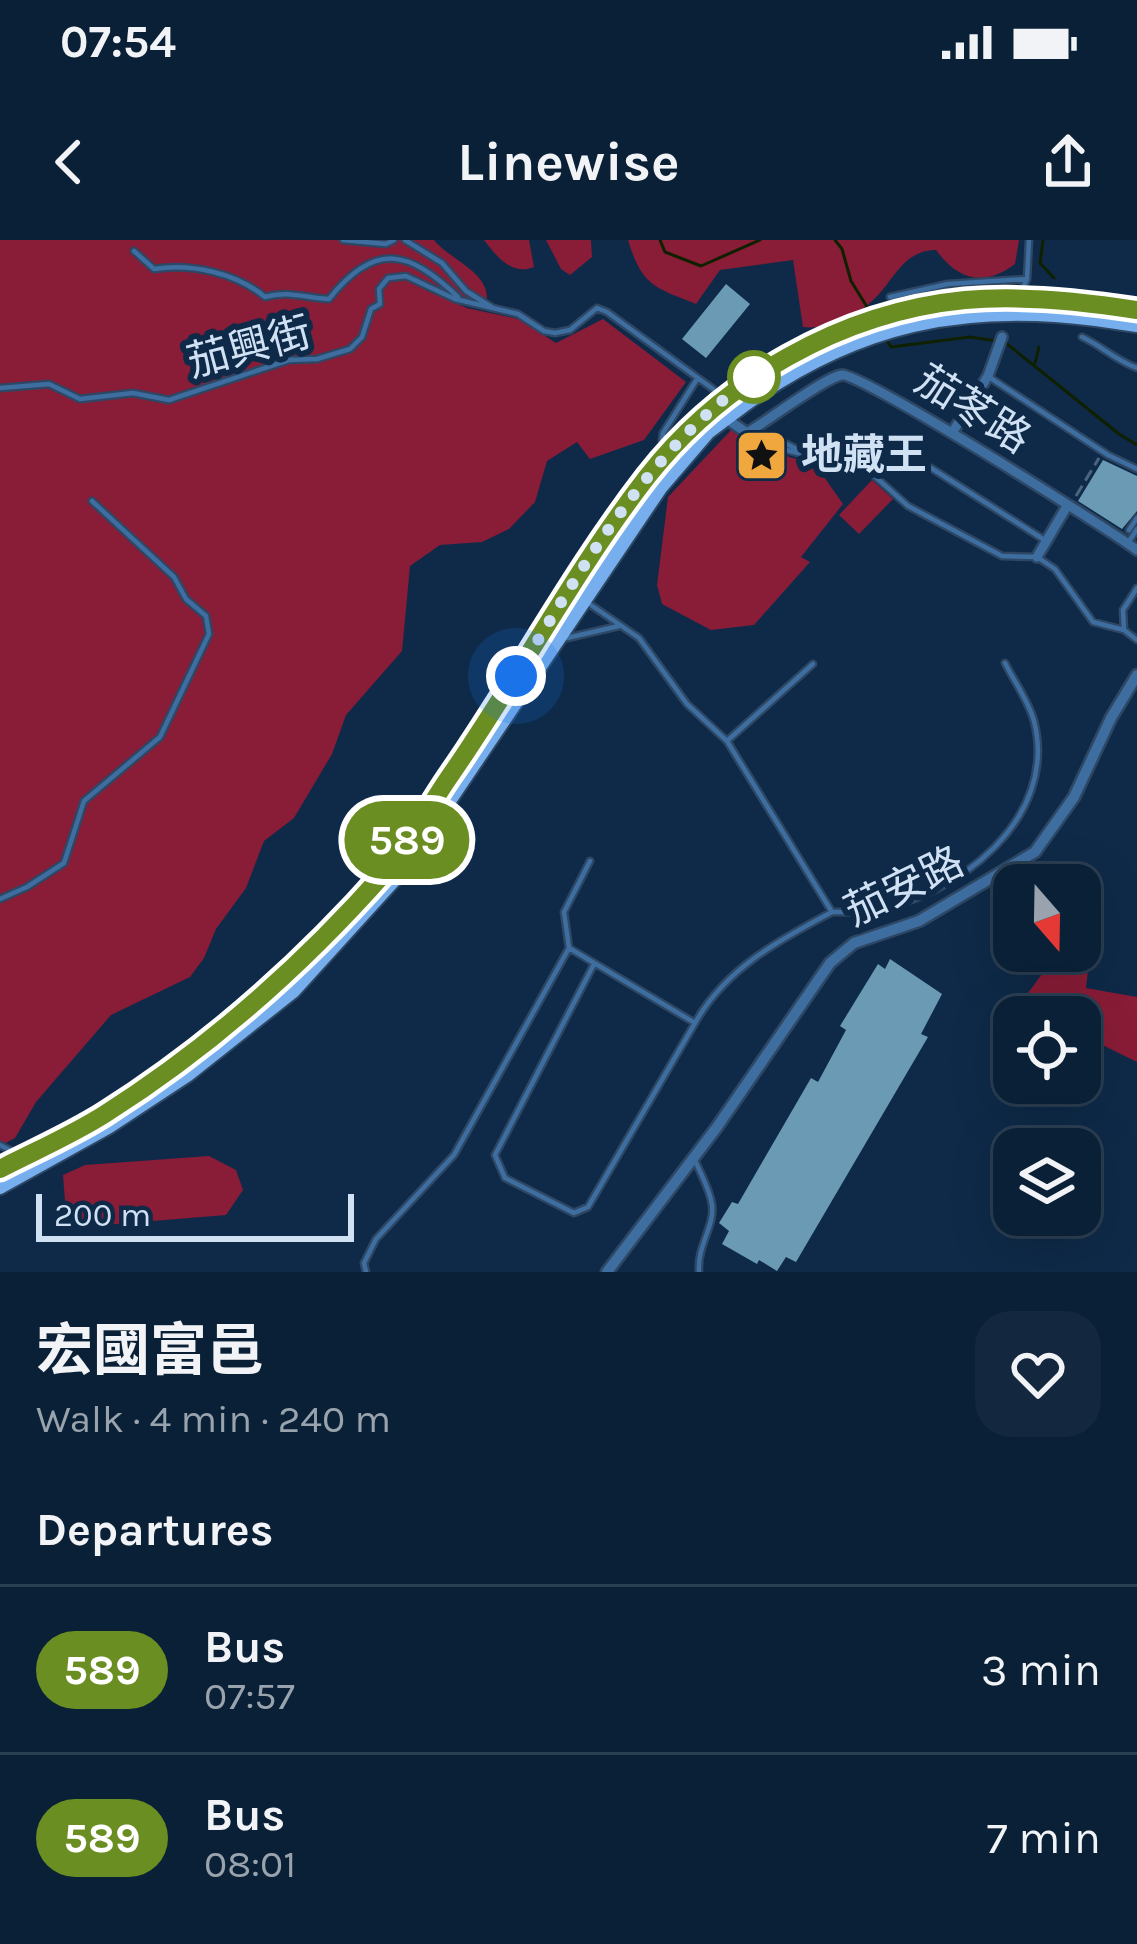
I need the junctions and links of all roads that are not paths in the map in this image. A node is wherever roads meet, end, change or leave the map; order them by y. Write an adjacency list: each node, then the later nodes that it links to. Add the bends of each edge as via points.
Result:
1 (343, 240): 2 (lane)
2 (394, 240)
3 (405, 240): 10 (lane)
4 (1029, 240): 6 (lane)
5 (134, 250): 8 (lane, via 154,269 178,265 244,280 265,297 283,291 329,299 342,283 396,256)
6 (1027, 279): 7 (lane); 11 (lane)
7 (890, 297)
8 (462, 301): 10 (lane, 茄興街); 18 (lane, 茄興街, via 406,276 388,278 350,350 289,360 169,400 133,393 80,399 49,384)
9 (1137, 310): 20 (main road, bridge, via 1022,298 934,305 814,344 735,391)
10 (497, 311): 17 (lane, 茄興街, via 555,333 597,308)
11 (1010, 318)
12 (1137, 325): 20 (main road, bridge, via 1029,312 926,321 821,356)
13 (1001, 337): 16 (street)
14 (1082, 337): 15 (lane)
15 (1137, 368)
16 (988, 376): 22 (street); 27 (lane)
17 (698, 378): 19 (lane, 茄興街); 24 (lane, via 663,434)
18 (0, 388)
19 (712, 388)
20 (719, 412): 21 (street); 24 (main road); 37 (main road)
21 (747, 433): 22 (street, 茄苳路, via 844,374); 25 (lane)
22 (952, 433): 29 (street, 茄苳路)
23 (767, 435): 25 (lane)
24 (674, 445): 35 (main road)
25 (810, 456): 34 (lane, via 870,472 908,506 988,550)
26 (931, 468): 32 (lane)
27 (1137, 469)
28 (92, 501): 47 (lane, via 174,577 206,616 209,634 160,737 84,801 64,863)
29 (1068, 507): 32 (street); 33 (street, 茄苳路)
30 (1137, 518): 31 (lane)
31 (1133, 530): 33 (lane)
32 (1046, 541): 34 (street)
33 (1133, 546)
34 (1037, 557): 39 (lane, via 1093,622)
35 (571, 587): 37 (lane); 40 (main road)
36 (1137, 589): 39 (lane, via 1123,610)
37 (584, 600): 38 (lane); 40 (main road)
38 (620, 626): 40 (lane); 45 (lane)
39 (1124, 630): 41 (lane)
40 (548, 639): 53 (main road, via 389,868 283,976 177,1065); 56 (main road, via 401,872 293,991 187,1075)
41 (1137, 640)
42 (1005, 663): 48 (lane, via 1034,721 1037,783 1011,831 940,888 871,911)
43 (813, 664): 45 (lane)
44 (1137, 676): 54 (street, 茄安路, via 1074,797 1035,852 919,921 854,943 830,963)
45 (727, 741): 48 (lane)
46 (590, 861): 49 (lane, via 564,912)
47 (0, 899)
48 (832, 912): 51 (lane, via 766,947 708,999)
49 (569, 948): 50 (lane); 57 (lane, via 454,1155 376,1239)
50 (594, 963): 51 (lane); 51 (lane, via 495,1155 505,1178 574,1213 588,1208)
51 (695, 1023)
52 (0, 1145): 53 (lane)
53 (23, 1157): 55 (main road)
54 (694, 1158): 58 (street, 茄安路); 59 (lane, via 712,1202)
55 (0, 1169)
56 (0, 1187)
57 (366, 1272)
58 (607, 1272)
59 (699, 1272)

